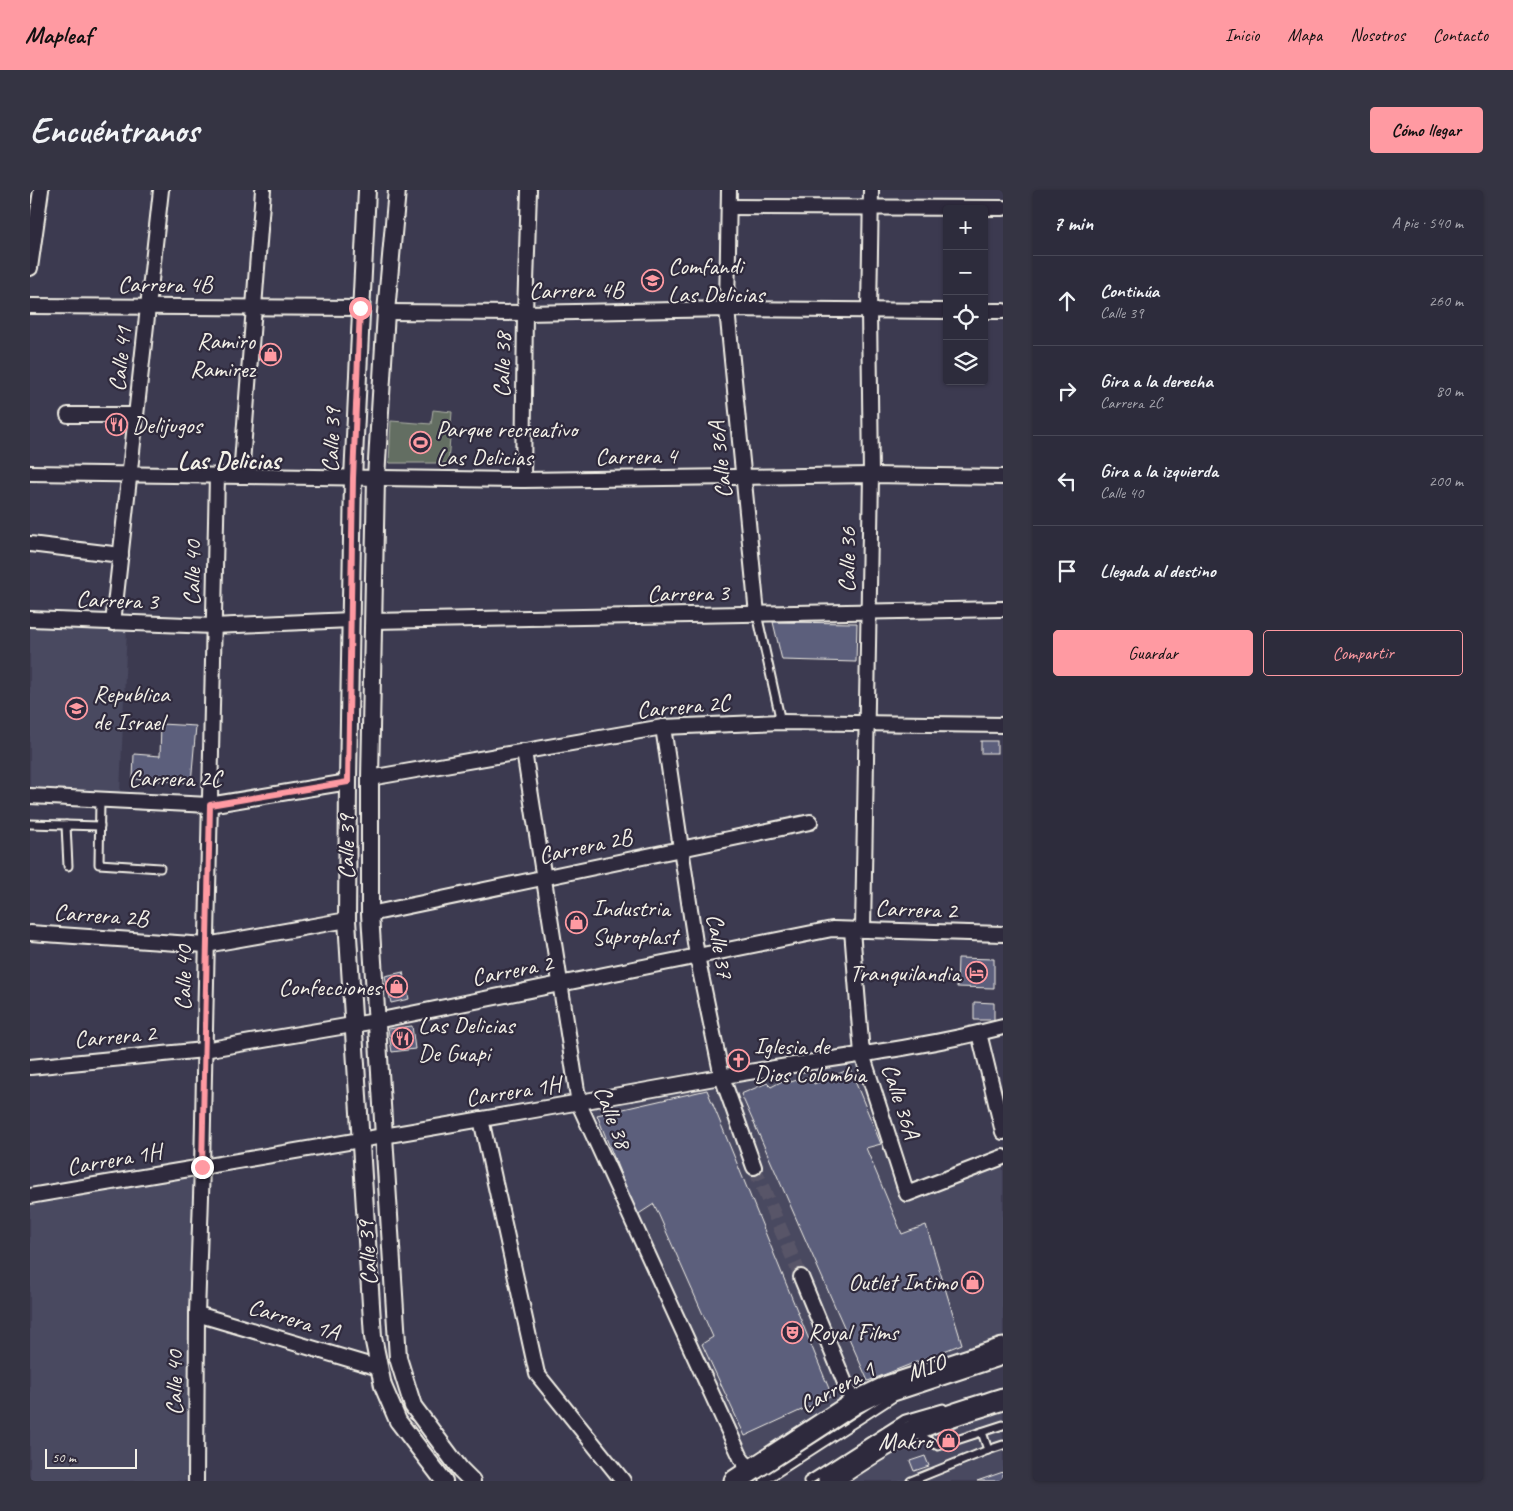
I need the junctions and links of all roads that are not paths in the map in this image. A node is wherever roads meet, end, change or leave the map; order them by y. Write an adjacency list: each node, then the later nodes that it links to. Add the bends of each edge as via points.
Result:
1 (41, 190): 12 (street)
2 (161, 190): 14 (street, Calle 41)
3 (263, 190): 15 (street)
4 (367, 190): 16 (street, Calle 39)
5 (397, 190): 21 (street, Calle 39)
6 (529, 190): 23 (street, Calle 38)
7 (729, 190): 9 (street, Calle 36A)
8 (872, 190): 10 (street, Calle 36)
9 (728, 207): 10 (street); 17 (street, Calle 36A)
10 (870, 208): 11 (street); 18 (street, Calle 36)
11 (1003, 208)
12 (30, 268)
13 (30, 306): 14 (street, Carrera 4B)
14 (148, 307): 15 (street, Carrera 4B); 25 (street, Calle 41)
15 (254, 307): 16 (street, Carrera 4B); 30 (street)
16 (360, 308): 33 (street, Calle 39)
17 (727, 309): 18 (street, Carrera 4B); 23 (street, Carrera 4B); 31 (street, Calle 36A)
18 (869, 311): 19 (street, Carrera 4B); 28 (street, Calle 36)
19 (943, 311)
20 (988, 311): 22 (street)
21 (386, 312): 23 (street, Carrera 4B); 34 (street, Calle 39)
22 (1003, 312)
23 (525, 313): 35 (street, Calle 38)
24 (68, 415): 25 (street)
25 (136, 415): 27 (street, Calle 41)
26 (30, 473): 27 (street, Carrera 4)
27 (130, 475): 29 (street, Carrera 4); 37 (street, Calle 41)
28 (871, 475): 31 (street, Carrera 4); 32 (street, Carrera 4); 39 (street, Calle 36)
29 (217, 476): 30 (street, Carrera 4); 45 (street, Calle 40)
30 (241, 476): 33 (street, Carrera 4)
31 (744, 476): 35 (street, Carrera 4); 40 (street, Calle 36A)
32 (1003, 477)
33 (353, 478): 34 (street, Carrera 4); 42 (street, Calle 39)
34 (376, 478): 35 (street, Carrera 4); 43 (street, Calle 39)
35 (523, 480)
36 (30, 544): 37 (street)
37 (121, 555): 44 (street, Calle 41)
38 (1003, 609): 39 (street, Carrera 3)
39 (868, 612): 40 (street, Carrera 3); 47 (street, Calle 36)
40 (757, 614): 43 (street, Carrera 3); 46 (lane, Calle 36A)
41 (30, 619): 44 (street, Carrera 3)
42 (351, 620): 45 (street, Carrera 3); 52 (street, Calle 39)
43 (373, 622): 51 (street, Calle 39)
44 (113, 623): 45 (street, Carrera 3)
45 (214, 626): 55 (street, Calle 40)
46 (781, 722): 47 (street, Carrera 2C); 49 (street, Carrera 2C)
47 (866, 724): 48 (street, Carrera 2C); 66 (street, Calle 36)
48 (1003, 726)
49 (663, 727): 50 (street, Carrera 2C); 60 (street, Calle 37)
50 (524, 751): 51 (street, Carrera 2C); 63 (street, Calle 38)
51 (370, 778): 64 (street, Calle 39)
52 (348, 782): 55 (street, Carrera 2C); 65 (street, Calle 39)
53 (30, 796): 54 (street, Carrera 2C)
54 (100, 800): 55 (street, Carrera 2C); 59 (lane)
55 (210, 805): 69 (street, Calle 40)
56 (810, 822): 60 (street, Carrera 2B)
57 (30, 824): 58 (lane)
58 (66, 825): 59 (lane); 61 (lane)
59 (100, 826): 62 (lane, via 98,864)
60 (682, 848): 63 (street, Carrera 2B); 70 (street, Calle 37)
61 (68, 866)
62 (160, 868)
63 (544, 877): 64 (street, Carrera 2B); 71 (street, Calle 38)
64 (370, 914): 72 (street, Calle 39)
65 (347, 920): 69 (street, Carrera 2B); 73 (street, Calle 39)
66 (858, 930): 68 (street, Carrera 2); 70 (street, Carrera 2, via 832,929); 77 (street, Calle 36A)
67 (30, 933): 69 (street, Carrera 2B)
68 (1003, 934)
69 (206, 945): 76 (street, Calle 40)
70 (697, 956): 71 (street, Carrera 2); 79 (street, Calle 37)
71 (560, 984): 72 (street, Carrera 2); 80 (street, Calle 38)
72 (376, 1021): 73 (street, Carrera 2); 83 (street, Calle 39)
73 (354, 1024): 76 (street, Carrera 2); 84 (street, Calle 39)
74 (1003, 1027): 75 (street, Carrera 1H)
75 (979, 1033): 77 (street, Carrera 1H); 82 (street)
76 (204, 1050): 78 (street, Carrera 2); 86 (street, Calle 40)
77 (862, 1054): 79 (street, Carrera 1H); 85 (street, Calle 36A, via 907,1194)
78 (30, 1067)
79 (722, 1077): 80 (street, Carrera 1H); 87 (street, Calle 37)
80 (579, 1104): 81 (street, Carrera 1H); 103 (street, Calle 38)
81 (481, 1119): 83 (street, Carrera 1H); 107 (street, via 537,1374)
82 (1003, 1132)
83 (383, 1136): 84 (street, Carrera 1H); 102 (street, Calle 39, via 398,1358 413,1406)
84 (361, 1140): 86 (street, Carrera 1H); 93 (street, Calle 39, via 373,1337)
85 (1003, 1157)
86 (202, 1167): 88 (street, Carrera 1H); 90 (street, Calle 40)
87 (754, 1167)
88 (30, 1196)
89 (801, 1277): 95 (street, via 850,1395)
90 (197, 1314): 93 (street, Carrera 1A); 104 (street, Calle 40)
91 (1003, 1348): 95 (main road, Carrera 1, via 887,1387)
92 (1003, 1361): 103 (lane, MIO, via 894,1398)
93 (379, 1368): 105 (street, Calle 39, via 398,1421)
94 (1003, 1399): 98 (main road)
95 (856, 1402): 103 (main road, Carrera 1)
96 (950, 1405): 108 (lane, MIO, via 905,1419)
97 (1003, 1425): 99 (lane)
98 (911, 1431): 99 (lane, via 938,1446); 109 (main road, via 875,1450)
99 (982, 1432): 101 (lane)
100 (1003, 1445): 101 (lane)
101 (988, 1450): 110 (lane)
102 (460, 1469): 105 (street); 106 (street, Calle 39)
103 (750, 1477)
104 (196, 1481)
105 (444, 1481)
106 (472, 1481)
107 (623, 1481)
108 (808, 1481)
109 (829, 1481)
110 (911, 1481)

